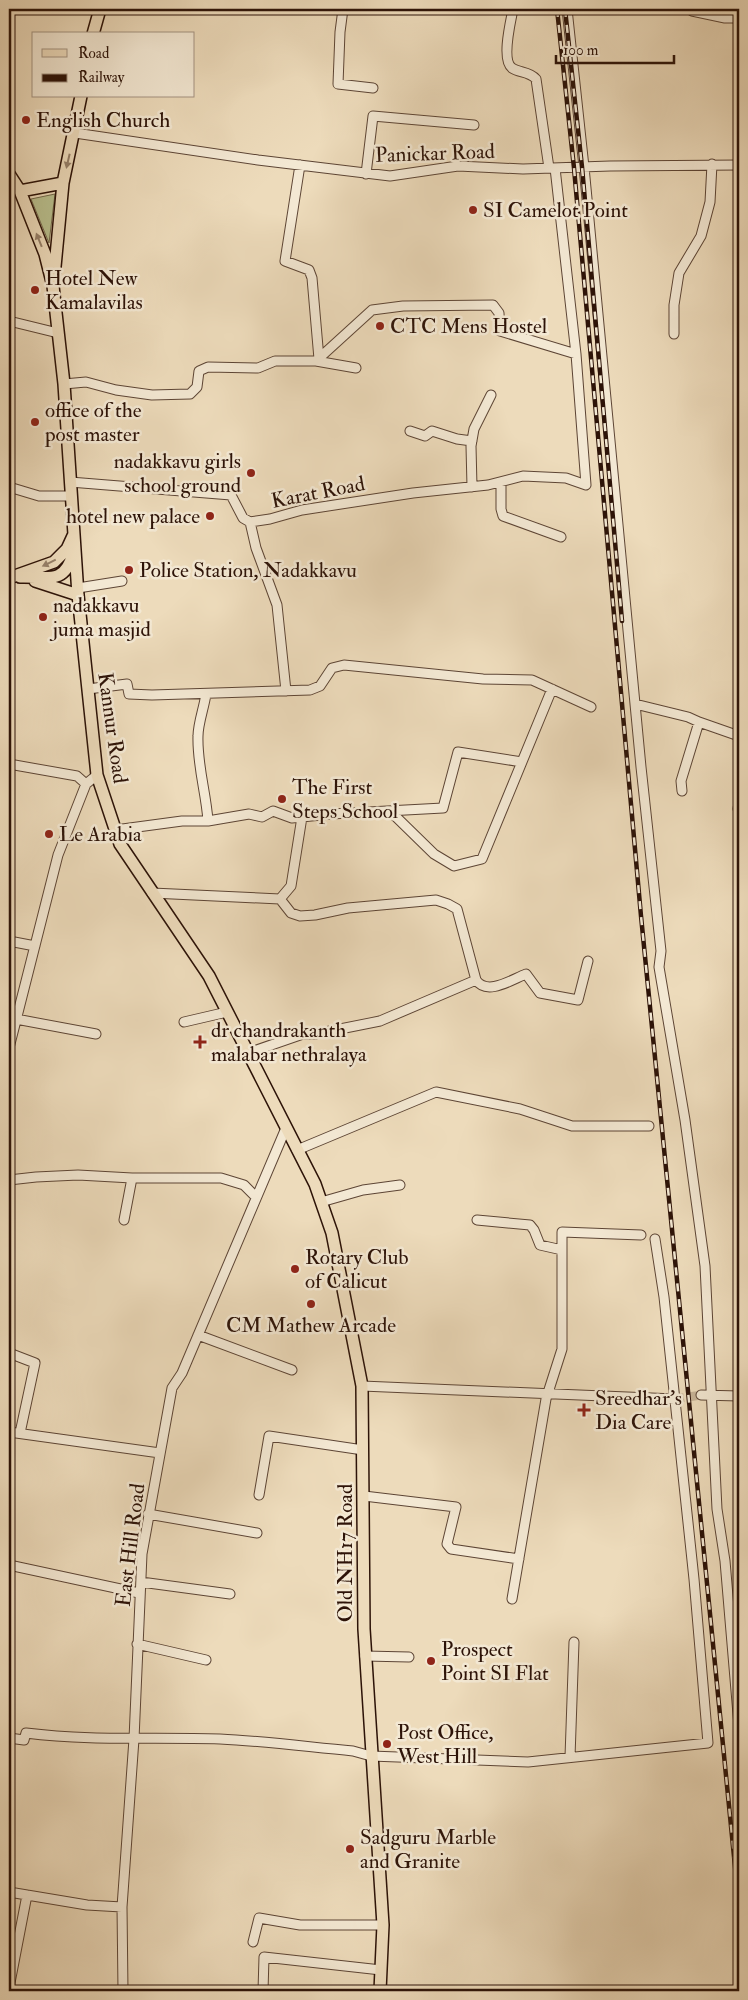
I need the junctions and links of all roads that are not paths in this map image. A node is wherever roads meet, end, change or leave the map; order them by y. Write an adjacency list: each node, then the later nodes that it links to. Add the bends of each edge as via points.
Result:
1 (100, 9): 7 (main road)
2 (344, 9): 8 (street, via 338,84)
3 (513, 9): 16 (street, via 506,53 508,64 513,69 532,74 536,79)
4 (567, 9): 15 (street)
5 (689, 9): 6 (street)
6 (739, 18)
7 (94, 32)
8 (373, 88)
9 (81, 98): 11 (main road)
10 (474, 125): 18 (street, via 373,116)
11 (74, 133): 13 (street, Panickar Road); 19 (main road, one-way to 19)
12 (712, 164): 14 (street, Panickar Road); 15 (street, Panickar Road); 24 (street, via 710,202 701,236 679,273)
13 (300, 165): 18 (street, Panickar Road); 26 (street, via 285,261 309,270 312,278)
14 (739, 166)
15 (584, 167): 16 (street, Panickar Road); 48 (street)
16 (552, 168): 18 (street, Panickar Road, via 458,166 390,176); 25 (street)
17 (9, 174): 20 (main road)
18 (366, 174)
19 (63, 183): 20 (main road); 21 (main road)
20 (20, 191): 21 (main road, one-way to 20, via 45,254)
21 (53, 286): 23 (main road, Kannur Road)
22 (9, 321): 23 (street)
23 (58, 333): 28 (main road, Kannur Road)
24 (674, 334)
25 (576, 354): 26 (street, via 500,331 499,314 493,305 403,306 372,310); 33 (street, Karat Road, via 586,485 566,478 523,476)
26 (317, 360): 27 (street); 28 (street, via 275,361 258,368 208,367 199,371 197,387 190,394 152,395 86,382)
27 (356, 368)
28 (64, 384): 32 (main road, Kannur Road)
29 (491, 395): 31 (street, via 474,429)
30 (410, 431): 31 (street, via 425,436 432,431)
31 (472, 441): 35 (street)
32 (70, 482): 36 (main road, Kannur Road); 37 (street, Karat Road, via 231,495 243,518)
33 (500, 482): 35 (street, Karat Road); 39 (street, via 503,516)
34 (9, 487): 36 (street, via 39,496)
35 (472, 487): 37 (street, Karat Road, via 302,510)
36 (71, 496): 38 (main road, Kannur Road)
37 (250, 522): 46 (street, via 277,604)
38 (73, 534): 40 (main road, Kannur Road); 41 (main road, one-way to 41, via 66,549 54,562)
39 (561, 537)
40 (75, 547): 41 (main road, via 69,568 61,575); 43 (main road, Kannur Road)
41 (11, 578): 43 (main road)
42 (122, 581): 43 (street)
43 (78, 592): 44 (main road, Kannur Road)
44 (88, 689): 47 (street, via 127,684 129,694); 54 (main road, Kannur Road)
45 (552, 689): 46 (street, via 532,680 483,679 344,665 332,668 320,686 310,690); 49 (street); 52 (street)
46 (286, 691): 47 (street)
47 (206, 694): 59 (street, via 198,734 199,768 206,792)
48 (636, 704): 50 (street); 92 (street, via 661,951 659,967 705,1266)
49 (591, 707)
50 (698, 722): 51 (street); 56 (street, via 680,781)
51 (739, 736)
52 (522, 762): 57 (street, via 458,752 443,808); 57 (street, via 482,859 454,866 434,854)
53 (9, 764): 55 (street, via 77,776)
54 (97, 775): 55 (street); 60 (main road, Kannur Road)
55 (86, 784): 64 (street, via 58,855)
56 (682, 791)
57 (390, 811): 58 (street)
58 (302, 817): 59 (street, via 292,818 273,811 262,817 249,814); 62 (street, via 291,886)
59 (208, 821): 60 (street, via 182,820)
60 (115, 830): 61 (main road, Kannur Road, via 120,844)
61 (152, 893): 62 (street); 67 (main road, Kannur Road, via 209,976)
62 (280, 899): 66 (street, via 291,913 300,916 436,900 448,904 457,910)
63 (9, 941): 64 (street)
64 (35, 946): 68 (street)
65 (588, 961): 66 (street, via 578,1000 540,992 526,974 486,987)
66 (476, 980): 72 (street, via 380,1021 303,1034)
67 (227, 1012): 69 (street); 72 (main road, Kannur Road)
68 (16, 1019): 70 (street); 71 (street)
69 (184, 1022)
70 (96, 1034)
71 (9, 1048)
72 (248, 1053): 74 (main road, Kannur Road)
73 (649, 1126): 75 (street, via 572,1126 520,1109 436,1092)
74 (286, 1128): 75 (main road, Old NH17 Road); 79 (street, East Hill Road)
75 (297, 1150): 80 (main road, Old NH17 Road)
76 (132, 1178): 77 (street, via 78,1175); 79 (street, via 221,1178 244,1185); 81 (street)
77 (9, 1180)
78 (400, 1186): 80 (street, via 363,1190)
79 (256, 1197): 86 (street, East Hill Road)
80 (321, 1202): 89 (main road, Old NH17 Road, via 332,1233)
81 (124, 1220)
82 (477, 1220): 85 (street, via 530,1225 540,1245)
83 (641, 1235): 85 (street, via 562,1232)
84 (654, 1239): 94 (street)
85 (562, 1250): 90 (street, via 562,1348)
86 (198, 1335): 88 (street); 98 (street, East Hill Road, via 172,1388)
87 (9, 1353): 96 (street, via 35,1363)
88 (292, 1370)
89 (362, 1386): 90 (street); 97 (main road, Old NH17 Road)
90 (548, 1394): 94 (street); 103 (street)
91 (701, 1395): 92 (street)
92 (711, 1396): 93 (street); 114 (street, via 717,1509 725,1562)
93 (739, 1396)
94 (675, 1399): 118 (street, via 708,1744)
95 (9, 1432): 96 (street)
96 (20, 1433): 98 (street)
97 (363, 1450): 99 (street, via 269,1436); 100 (main road, Old NH17 Road)
98 (160, 1453): 101 (street, East Hill Road)
99 (259, 1495)
100 (364, 1496): 103 (street, via 456,1507 447,1544 451,1549); 111 (main road, Old NH17 Road)
101 (148, 1514): 102 (street); 105 (street, East Hill Road)
102 (258, 1534)
103 (519, 1559): 108 (street)
104 (9, 1566): 106 (street)
105 (141, 1582): 106 (street, East Hill Road); 107 (street)
106 (139, 1594): 110 (street, East Hill Road)
107 (230, 1594)
108 (512, 1599)
109 (574, 1642): 118 (street)
110 (138, 1644): 113 (street); 116 (street, East Hill Road)
111 (365, 1656): 112 (street); 117 (main road, Old NH17 Road)
112 (409, 1657)
113 (206, 1660)
114 (739, 1726)
115 (9, 1738): 116 (street, via 24,1740 26,1733 61,1738)
116 (134, 1739): 117 (street, via 222,1740 353,1751); 121 (street, East Hill Road)
117 (371, 1756): 118 (street, via 528,1762); 122 (main road, Old NH17 Road)
118 (570, 1757)
119 (9, 1892): 120 (street)
120 (27, 1895): 121 (street); 125 (street)
121 (122, 1907): 126 (street, East Hill Road)
122 (383, 1925): 123 (street, via 300,1924 259,1918); 124 (main road, Old NH17 Road)
123 (253, 1942)
124 (381, 1970): 127 (street, via 264,1957); 128 (main road, Old NH17 Road)
125 (9, 1988)
126 (123, 1991)
127 (263, 1991)
128 (380, 1991)

